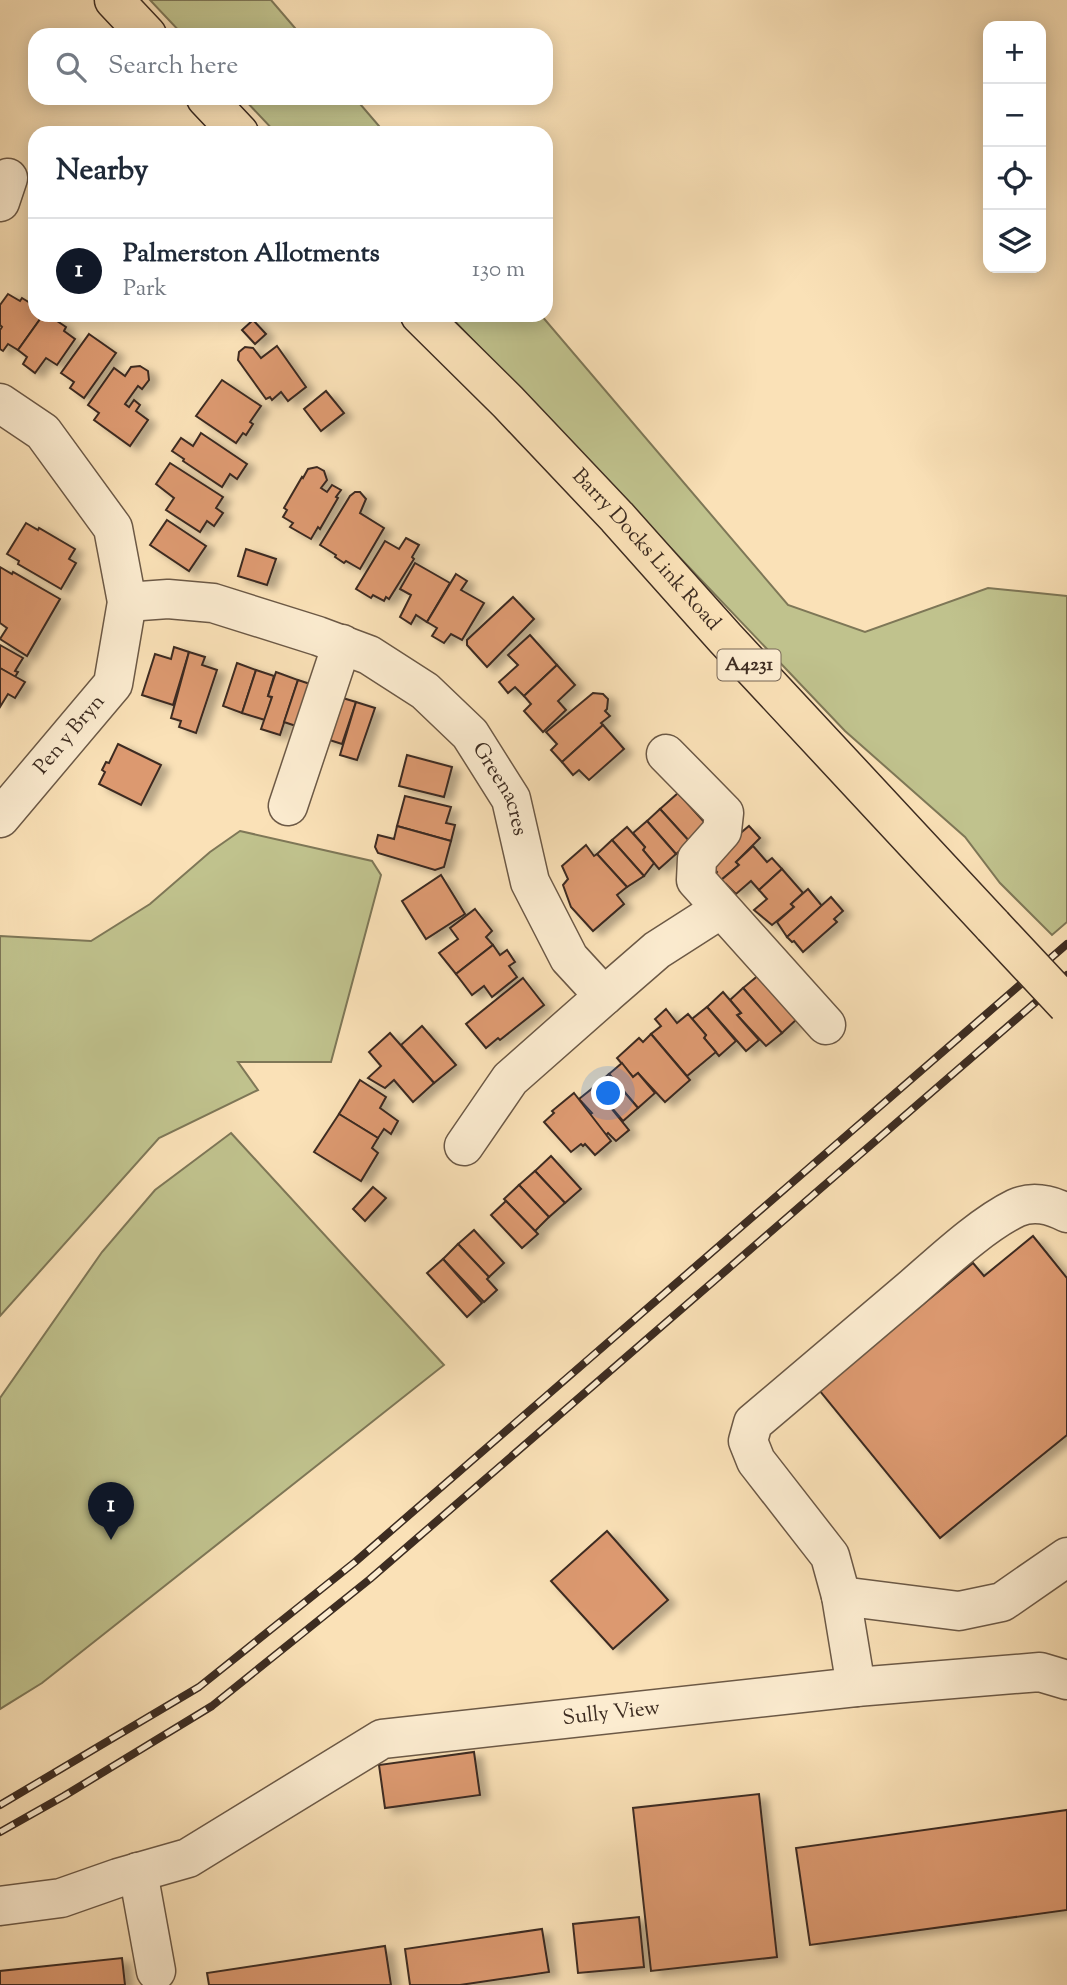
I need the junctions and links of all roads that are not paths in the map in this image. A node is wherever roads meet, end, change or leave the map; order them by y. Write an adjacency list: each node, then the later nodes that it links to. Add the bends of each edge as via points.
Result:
1 (114, 0): 2 (main road)
2 (140, 28)
3 (213, 105): 4 (main road)
4 (232, 126)
5 (427, 322): 14 (main road, Barry Docks Link Road / A4231, bridge, via 617,517)
6 (0, 403): 7 (street, via 43,432 113,528)
7 (127, 602): 8 (street, Greenacres, via 213,603); 11 (street, Pen y Bryn, via 113,684)
8 (342, 644): 10 (street); 13 (street, Greenacres, via 369,655 425,691 470,734 511,799 535,893 569,958)
9 (666, 754): 12 (street, via 724,813 722,831 697,859 696,880)
10 (288, 806)
11 (0, 818)
12 (720, 909): 13 (street, via 657,950); 15 (street)
13 (604, 996): 16 (street, via 510,1079)
14 (1067, 1005)
15 (826, 1025)
16 (464, 1146)
17 (1067, 1213): 19 (street, via 1036,1203 1017,1208 987,1227 753,1423 748,1441 756,1461 830,1556)
18 (1067, 1558): 19 (street, via 1002,1602 959,1611)
19 (841, 1596): 21 (street)
20 (1067, 1680): 21 (street, Sully View, via 1040,1672)
21 (856, 1687): 22 (street, Sully View, via 382,1739 188,1858)
22 (138, 1872): 23 (street, Sully View, via 61,1898); 24 (street)
23 (0, 1906)
24 (156, 1971)

